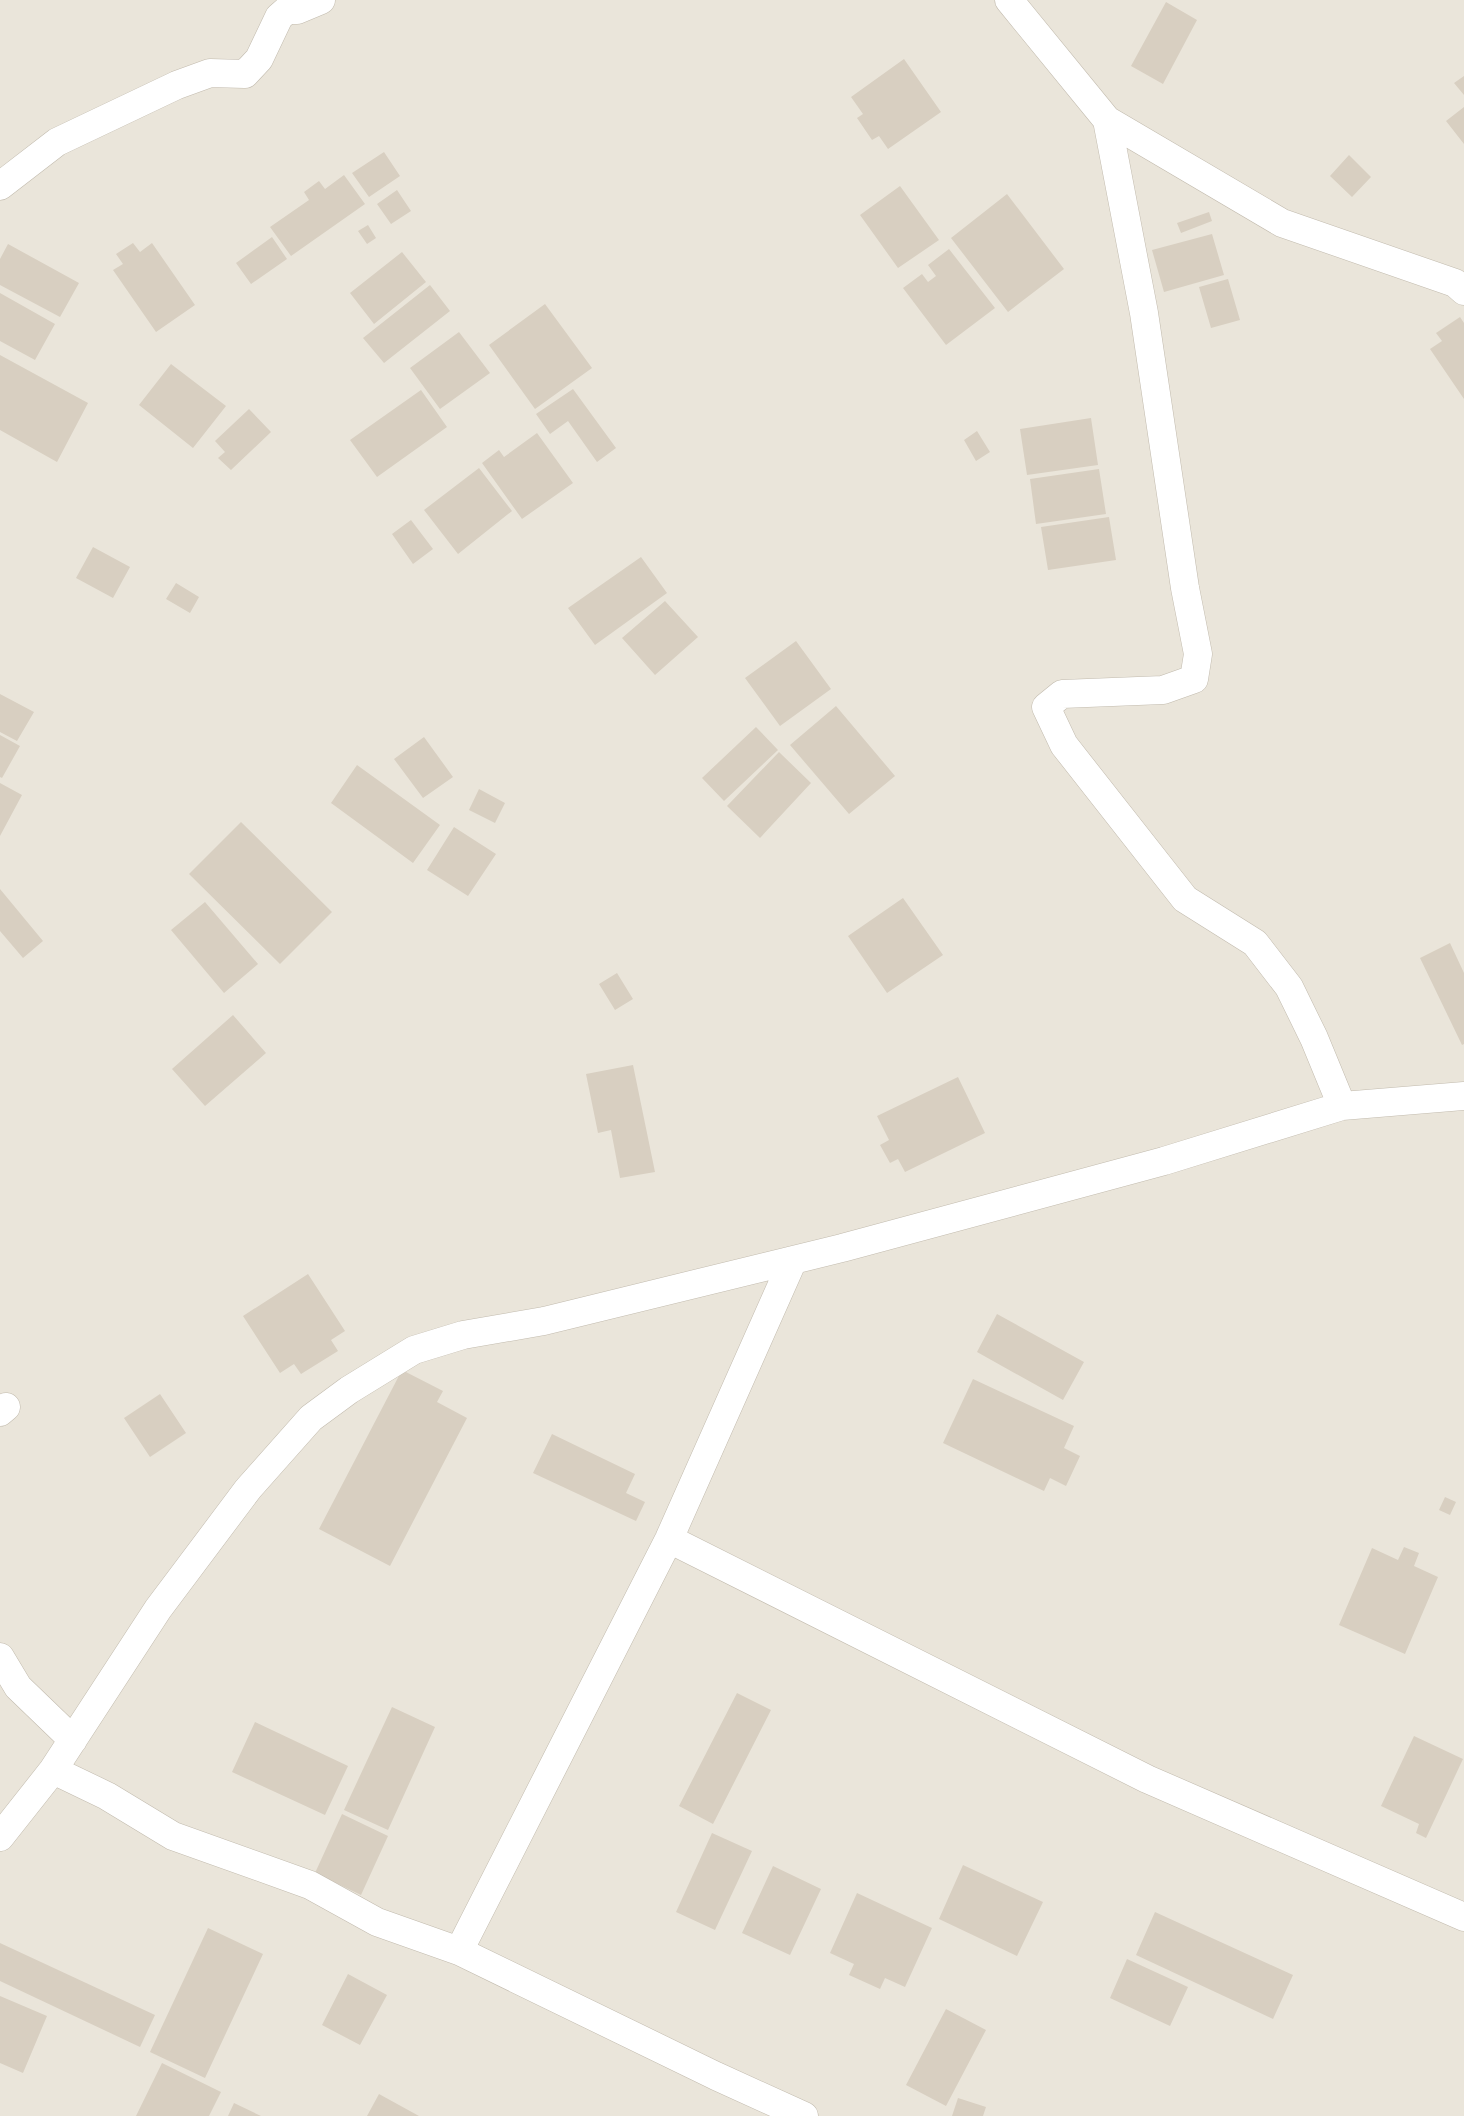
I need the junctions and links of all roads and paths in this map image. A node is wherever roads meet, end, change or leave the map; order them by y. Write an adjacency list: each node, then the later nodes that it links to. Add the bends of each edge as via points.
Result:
1 (321, 0): 4 (street, via 297,10 287,10 279,18 260,60 245,74 210,72 177,85 57,142)
2 (1009, 0): 3 (street)
3 (1107, 120): 5 (street, via 1282,224 1456,283); 7 (street, via 1144,313 1185,588 1198,654 1194,679 1163,690 1062,694 1046,707 1064,745 1185,899 1254,943 1289,987)
4 (0, 186)
5 (1464, 291)
6 (1464, 1096): 7 (street)
7 (1342, 1106): 8 (street, via 1164,1160)
8 (793, 1260): 9 (street); 11 (street, via 414,1350 349,1390 312,1418 248,1489 158,1608)
9 (669, 1539): 14 (street, via 1147,1779); 15 (street)
10 (0, 1657): 11 (street, via 18,1687)
11 (73, 1740): 12 (street)
12 (53, 1770): 13 (street); 15 (street, via 107,1796 173,1836 310,1885 377,1922)
13 (0, 1837)
14 (1464, 1917)
15 (459, 1952): 16 (street)
16 (804, 2116)

